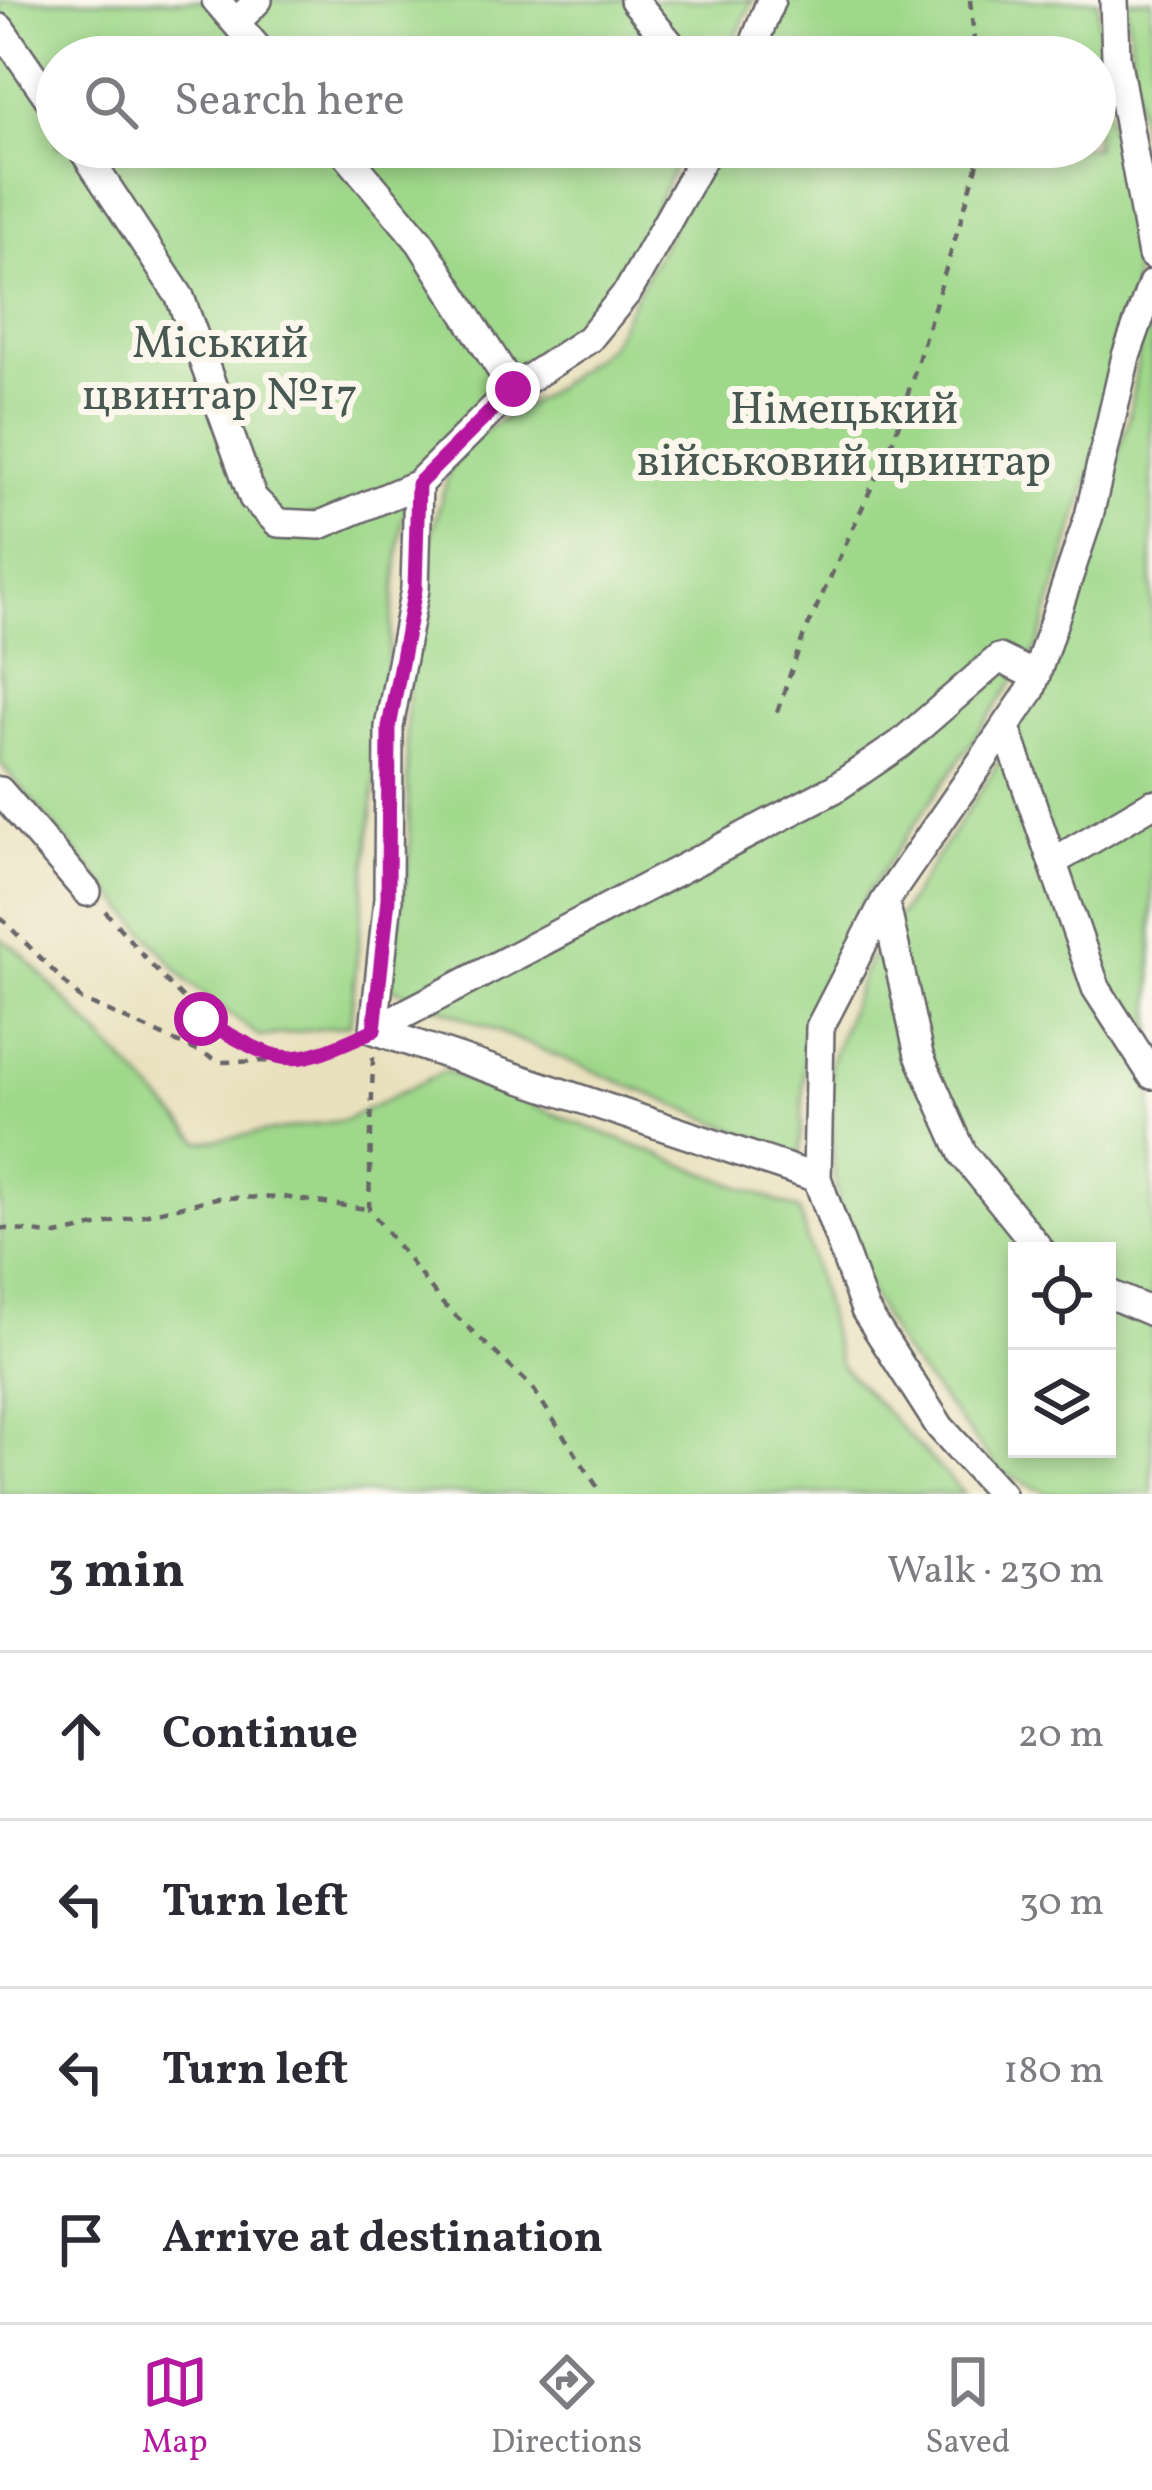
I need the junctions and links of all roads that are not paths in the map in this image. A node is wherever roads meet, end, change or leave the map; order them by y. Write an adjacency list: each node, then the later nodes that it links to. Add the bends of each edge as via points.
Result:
1 (216, 0): 6 (lane)
2 (258, 0): 6 (lane)
3 (634, 0): 9 (lane)
4 (771, 0): 10 (lane)
5 (1114, 0): 11 (lane)
6 (236, 23): 8 (lane)
7 (0, 28): 13 (lane)
8 (247, 36)
9 (664, 36)
10 (757, 36)
11 (1115, 36)
12 (1116, 57): 17 (lane)
13 (36, 80)
14 (95, 168): 20 (lane, via 180,297 253,498 278,523 320,525)
15 (358, 168): 19 (lane, via 420,242)
16 (697, 168): 19 (lane, via 629,290 589,339)
17 (1152, 255)
18 (1152, 284): 21 (lane)
19 (513, 389): 20 (lane)
20 (418, 484): 28 (lane, via 415,589 389,727 388,899)
21 (1036, 676): 22 (lane); 28 (lane, via 999,658 834,790)
22 (1006, 728): 25 (lane); 27 (lane)
23 (0, 791): 26 (lane)
24 (1152, 803): 25 (lane)
25 (1053, 862): 29 (lane, via 1096,988)
26 (87, 892)
27 (884, 901): 30 (lane, via 820,1027); 31 (lane, via 919,1055 963,1154)
28 (374, 1030): 30 (lane)
29 (1152, 1075)
30 (817, 1178): 34 (lane, via 865,1310 940,1427)
31 (1034, 1242)
32 (1116, 1297): 33 (lane)
33 (1152, 1312)
34 (1001, 1494)

